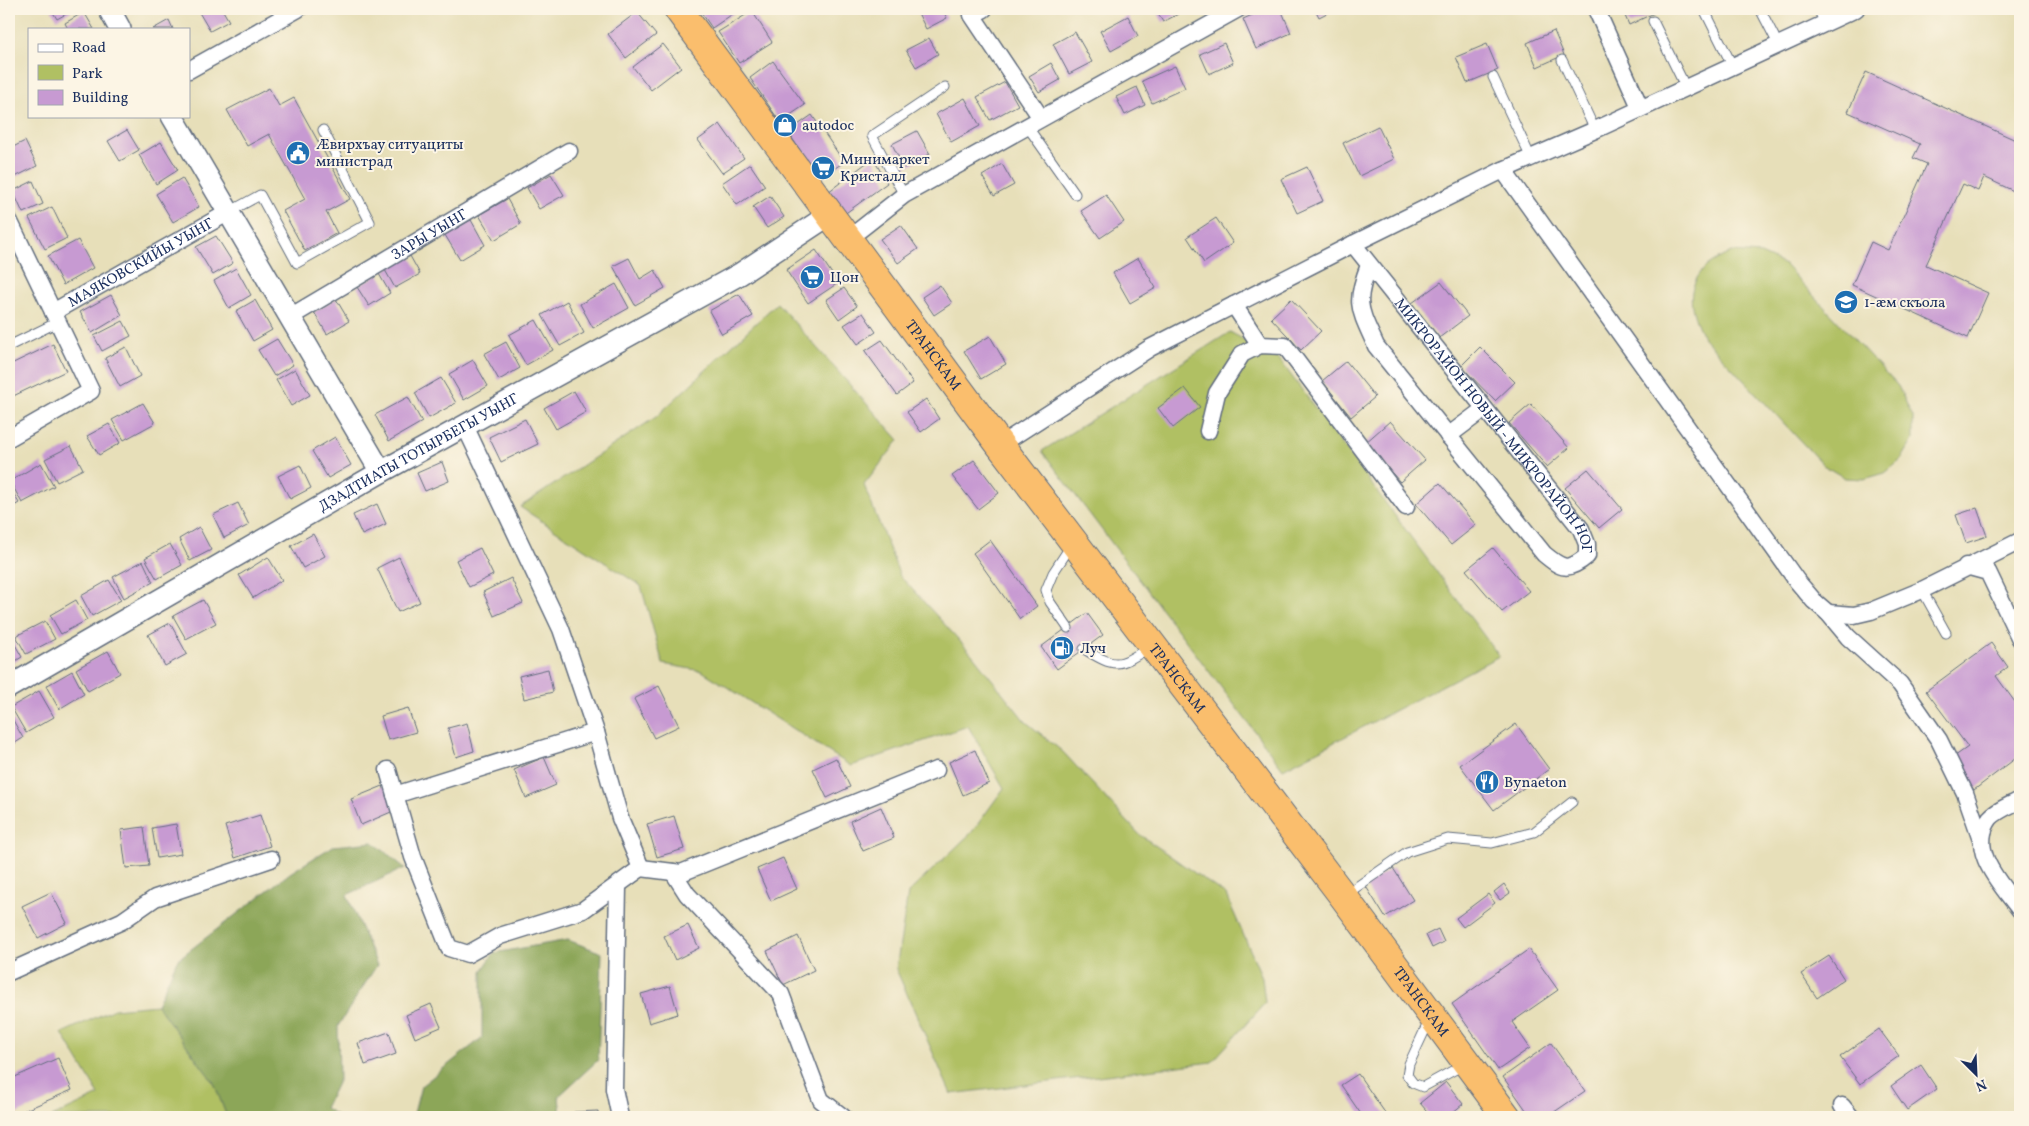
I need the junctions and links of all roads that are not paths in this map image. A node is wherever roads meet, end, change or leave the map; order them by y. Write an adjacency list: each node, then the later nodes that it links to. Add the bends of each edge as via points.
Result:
1 (109, 9): 12 (street)
2 (298, 9): 16 (street)
3 (678, 9): 31 (highway, ТРАНСКАМ)
4 (984, 9): 22 (street, via 972,15)
5 (1238, 9): 22 (street)
6 (1596, 9): 20 (street)
7 (1704, 9): 15 (lane)
8 (1760, 9): 13 (lane)
9 (1856, 9): 10 (street)
10 (1821, 16): 13 (street)
11 (1653, 21): 18 (lane)
12 (119, 28)
13 (1778, 44): 15 (street)
14 (1562, 60): 24 (lane)
15 (1732, 65): 18 (street)
16 (190, 69)
17 (1493, 77): 26 (lane)
18 (1685, 86): 20 (street)
19 (945, 87): 29 (lane, via 872,136)
20 (1640, 108): 24 (street)
21 (173, 118): 30 (street)
22 (1034, 122): 28 (lane); 29 (street)
23 (323, 130): 30 (lane, via 370,222 297,263 260,195)
24 (1595, 130): 26 (street)
25 (569, 151): 39 (street, ЗАРЫ УЫНГ)
26 (1531, 158): 27 (street)
27 (1502, 170): 35 (street); 54 (street, via 1798,580)
28 (1075, 194)
29 (904, 195): 33 (street)
30 (229, 212): 38 (street, МАЯКОВСКИЙЫ УЫНГ); 39 (street)
31 (829, 216): 33 (highway, ТРАНСКАМ); 43 (street, ДЗАДТИАТЫ ТОТЫРБЕГЫ УЫНГ, via 740,274)
32 (9, 220): 34 (street, МАЯКОВСКИЙЫ УЫНГ)
33 (848, 239): 47 (highway, ТРАНСКАМ)
34 (14, 243): 38 (street, МАЯКОВСКИЙЫ УЫНГ)
35 (1353, 244): 36 (street); 37 (street)
36 (1369, 265): 42 (street, МИКРОРАЙОН НОВЫЙ - МИКРОРАЙОН НОГ); 45 (street, МИКРОРАЙОН НОВЫЙ - МИКРОРАЙОН НОГ, via 1360,288 1359,306 1376,346)
37 (1234, 305): 40 (street); 47 (street, via 1150,348)
38 (55, 317): 41 (lane); 46 (street, МАЯКОВСКИЙЫ УЫНГ, via 91,391)
39 (290, 317): 48 (street)
40 (1260, 344): 44 (street, via 1242,354 1217,393); 49 (street, via 1285,346)
41 (9, 346)
42 (1484, 408): 45 (street); 45 (street, МИКРОРАЙОН НОВЫЙ - МИКРОРАЙОН НОГ, via 1581,529 1587,544 1587,556 1567,568 1557,565 1544,554)
43 (465, 426): 48 (street, ДЗАДТИАТЫ ТОТЫРБЕГЫ УЫНГ); 61 (street, via 561,629)
44 (1208, 431)
45 (1448, 436)
46 (9, 438)
47 (1000, 445): 51 (highway, ТРАНСКАМ)
48 (381, 472): 60 (street, ДЗАДТИАТЫ ТОТЫРБЕГЫ УЫНГ)
49 (1406, 507)
50 (2020, 541): 52 (street)
51 (1073, 542): 55 (lane, via 1046,590 1050,602); 58 (highway, ТРАНСКАМ)
52 (1966, 566): 53 (street); 57 (street, via 1988,572)
53 (1922, 590): 54 (street, via 1854,615); 56 (lane)
54 (1828, 613): 67 (street, via 1848,637 1900,684 1939,740 1965,793)
55 (1068, 628)
56 (1946, 632)
57 (2020, 639)
58 (1152, 646): 59 (lane, via 1126,662 1117,663 1108,663); 72 (highway, ТРАНСКАМ)
59 (1084, 649)
60 (9, 686)
61 (596, 732): 64 (street); 69 (street, via 620,818)
62 (388, 770): 64 (street)
63 (936, 770): 70 (street, via 681,873)
64 (396, 795): 71 (street, via 413,857 449,948 468,954 500,936 583,910)
65 (2020, 800): 67 (street, via 1991,818)
66 (1572, 802): 72 (lane, via 1534,832 1492,843 1448,839 1407,852)
67 (1981, 838): 73 (street, via 1987,865)
68 (271, 859): 74 (street, via 155,898 122,920)
69 (640, 868): 70 (street); 71 (street)
70 (673, 872): 78 (street, via 687,894 781,994 821,1100)
71 (618, 886): 77 (street, via 614,1089)
72 (1343, 896): 75 (highway, ТРАНСКАМ)
73 (2020, 910)
74 (9, 972)
75 (1432, 1015): 76 (highway, ТРАНСКАМ); 76 (lane, via 1409,1064 1408,1075 1413,1083 1423,1087)
76 (1468, 1062): 79 (highway, ТРАНСКАМ)
77 (620, 1117)
78 (842, 1117)
79 (1507, 1117)

